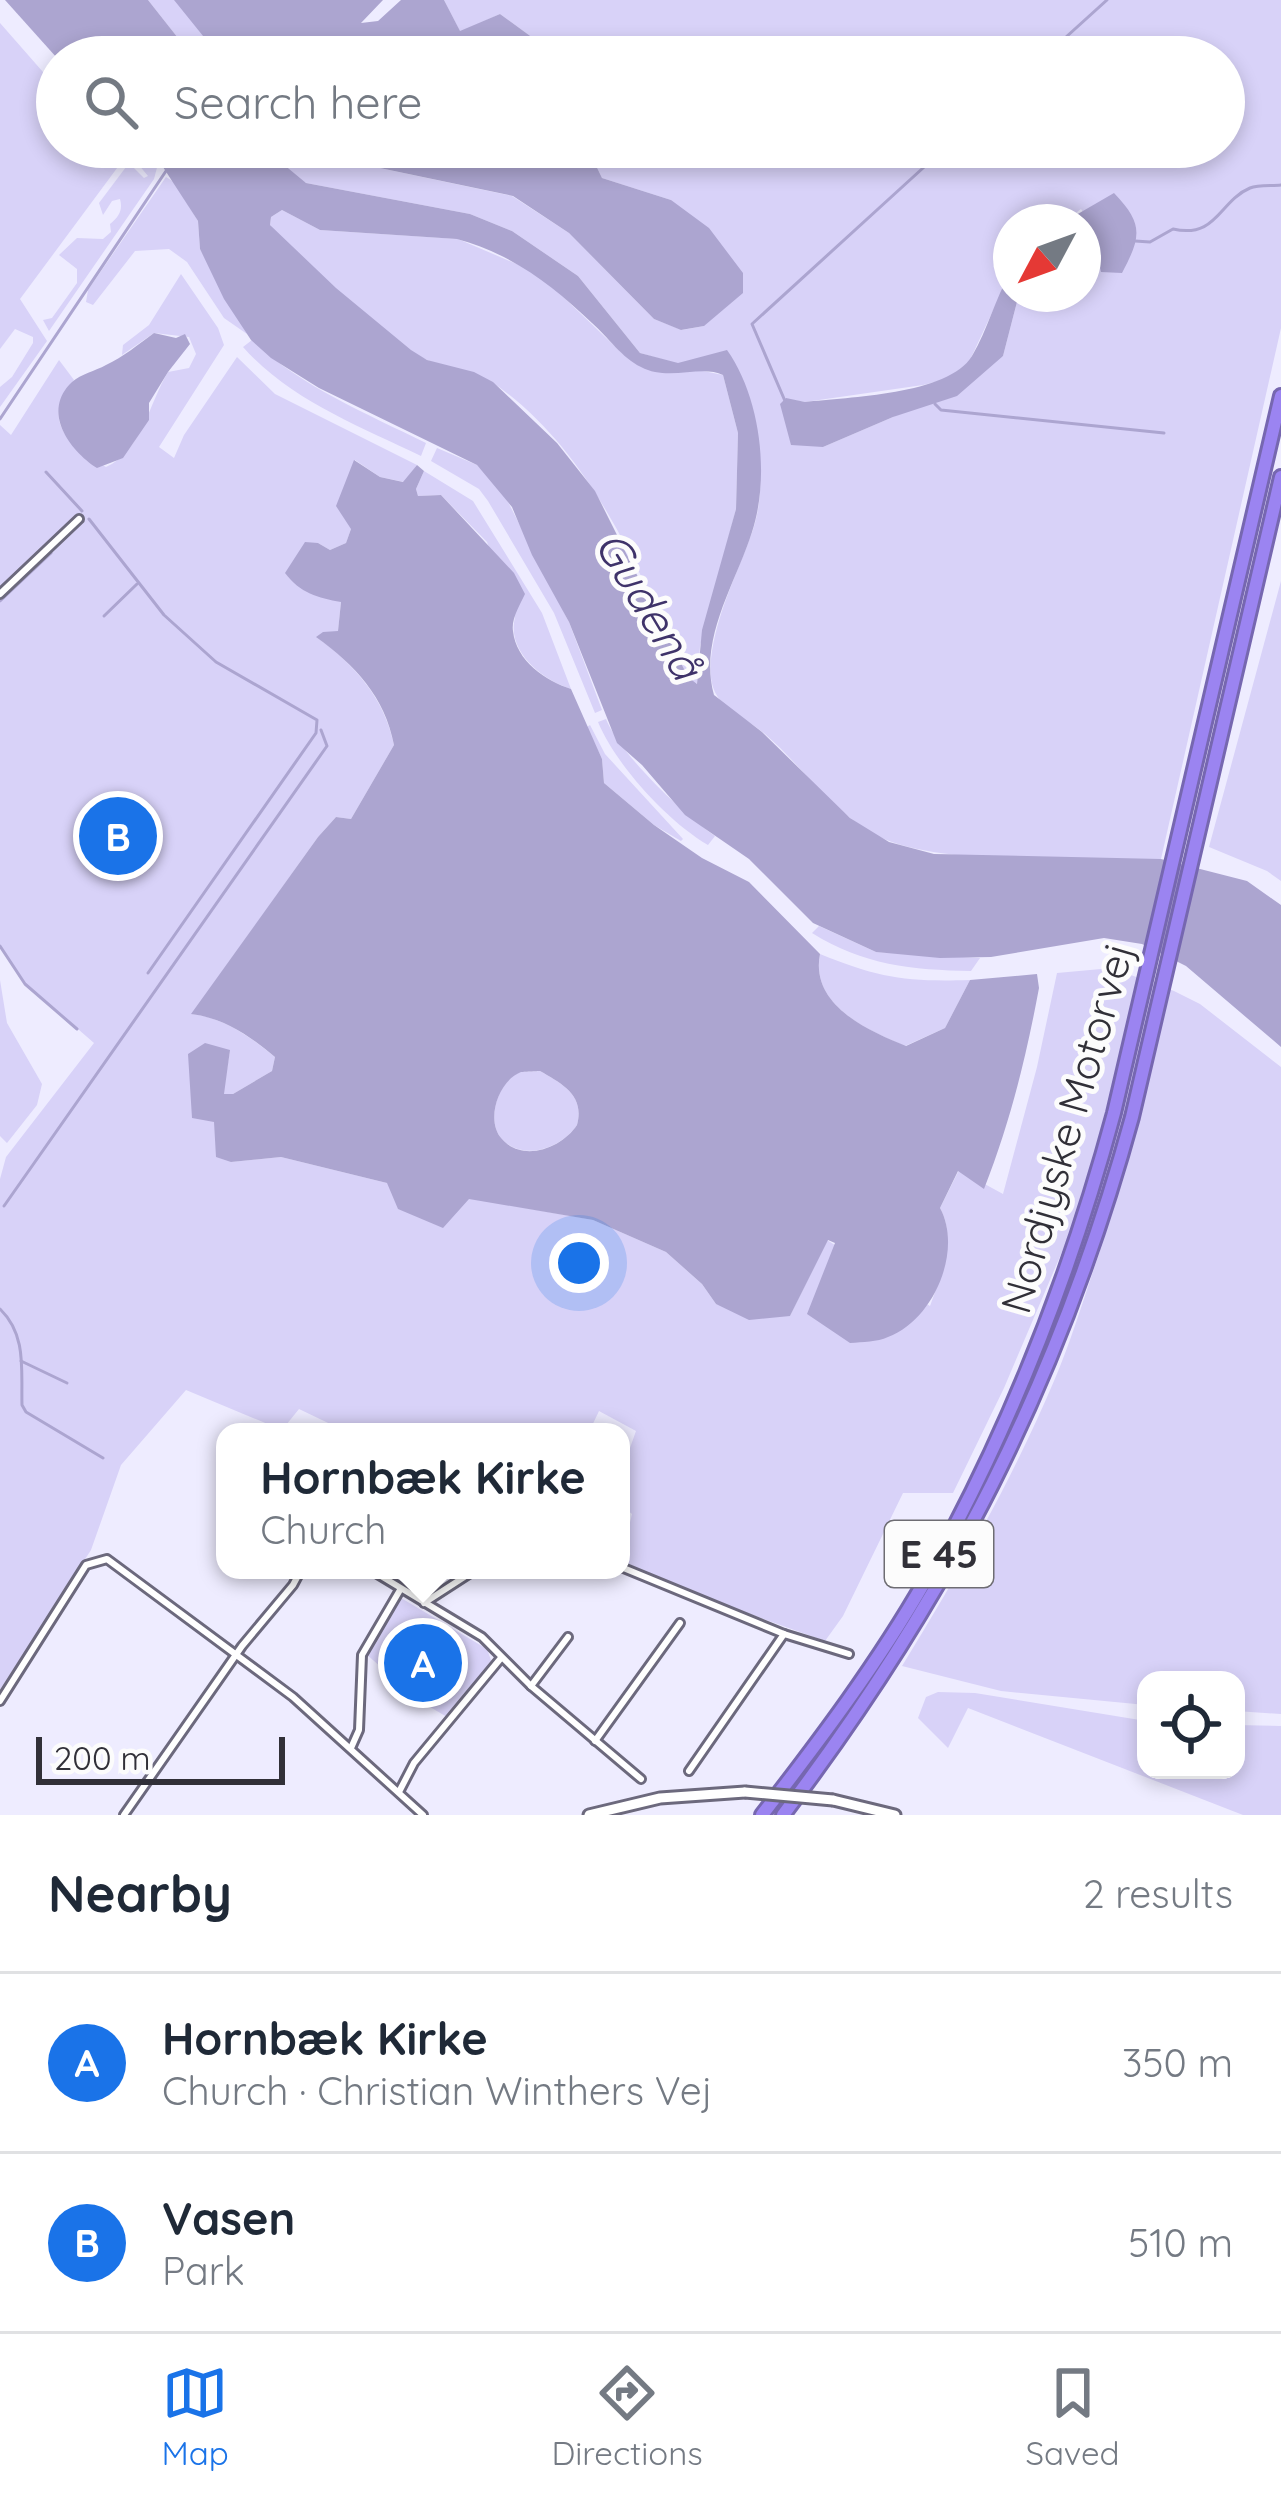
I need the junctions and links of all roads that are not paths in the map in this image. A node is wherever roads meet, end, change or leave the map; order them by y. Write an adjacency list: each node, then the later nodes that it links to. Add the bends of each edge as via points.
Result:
1 (1281, 396): 27 (highway, Nordjyske Motorvej / E 45, via 1122,1082 1046,1327 924,1583)
2 (1281, 477): 28 (highway, Nordjyske Motorvej / E 45, via 1132,1118 1085,1271 995,1484 938,1590)
3 (79, 519): 4 (street)
4 (0, 594)
5 (630, 1571): 12 (street)
6 (296, 1579): 14 (street)
7 (384, 1579): 9 (street)
8 (461, 1579): 10 (street)
9 (400, 1589): 10 (street); 20 (street, via 362,1655)
10 (424, 1603): 16 (street, via 482,1637)
11 (680, 1623): 19 (street)
12 (784, 1634): 15 (street); 21 (street)
13 (568, 1637): 17 (street)
14 (237, 1652): 18 (street, via 114,1562 96,1559); 20 (street); 24 (street)
15 (849, 1654)
16 (501, 1658): 17 (street); 23 (street)
17 (531, 1686): 19 (street)
18 (0, 1701)
19 (596, 1741): 22 (street)
20 (351, 1748): 23 (street)
21 (689, 1771)
22 (641, 1779)
23 (400, 1790): 25 (street)
24 (124, 1815)
25 (424, 1815)
26 (590, 1815): 29 (main road, bridge, via 660,1798 745,1792)
27 (762, 1815)
28 (783, 1815)
29 (895, 1815)

